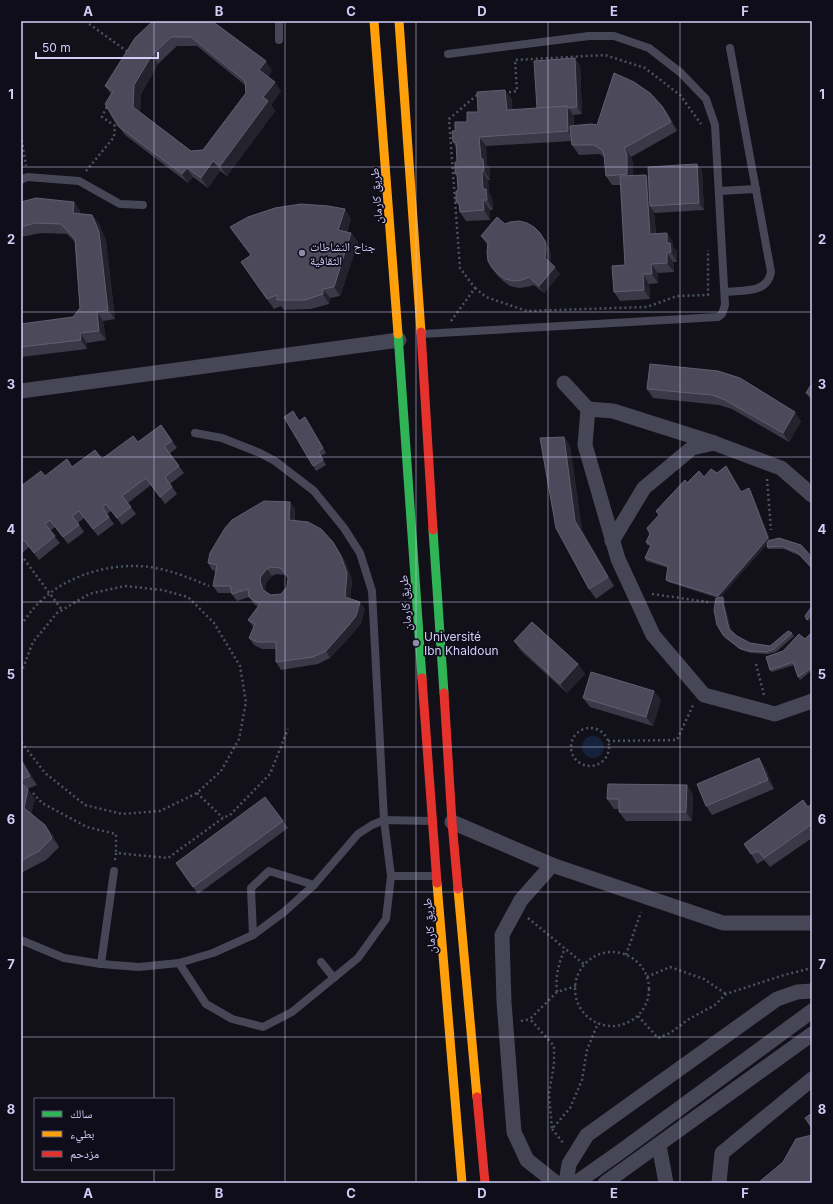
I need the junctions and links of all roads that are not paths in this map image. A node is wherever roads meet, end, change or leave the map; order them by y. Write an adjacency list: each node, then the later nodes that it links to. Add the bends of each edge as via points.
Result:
1 (279, 21): 4 (lane)
2 (374, 21): 13 (street, طريق كارمان)
3 (399, 21): 12 (street)
4 (279, 40)
5 (730, 48): 8 (lane)
6 (448, 54): 9 (lane, via 589,36 614,36 649,48 681,73 706,99 715,125)
7 (21, 180): 10 (lane, via 28,177 79,181 120,204)
8 (756, 189): 9 (lane); 11 (lane, via 771,272 770,279 759,289)
9 (719, 191): 11 (lane)
10 (143, 205)
11 (725, 292): 12 (lane, via 724,310 718,317)
12 (421, 334): 24 (street)
13 (399, 340): 15 (street); 23 (street, طريق كارمان)
14 (564, 383): 16 (street)
15 (21, 391)
16 (588, 409): 18 (street, via 613,411); 20 (street, via 585,446)
17 (195, 433): 22 (lane, via 222,438 275,461 314,491 344,528 360,553 372,591)
18 (714, 443): 19 (street, via 781,468); 20 (street, via 692,448 644,488)
19 (812, 495)
20 (612, 541): 21 (street, via 653,635 704,695 775,714)
21 (812, 701)
22 (384, 820): 23 (lane); 27 (lane); 29 (lane, via 358,834)
23 (432, 821): 28 (street, طريق كارمان)
24 (452, 822): 25 (street); 43 (street)
25 (552, 865): 30 (street, via 723,923); 44 (street, via 521,900 502,935 504,1002 514,1132 527,1160)
26 (114, 871): 35 (lane)
27 (391, 876): 28 (lane); 36 (lane, via 386,918 358,958)
28 (436, 876): 42 (street, طريق كارمان)
29 (314, 885): 31 (lane); 31 (lane, via 269,872 251,888)
30 (812, 923)
31 (253, 935): 34 (lane, via 213,953)
32 (21, 940): 35 (lane, via 64,958)
33 (321, 962): 36 (lane)
34 (179, 963): 35 (lane, via 139,966); 36 (lane, via 206,1004 232,1019 263,1027 292,1012)
35 (101, 964)
36 (334, 978)
37 (812, 991): 45 (street, via 797,992 777,999 587,1134 569,1164)
38 (812, 1011): 46 (street)
39 (812, 1034): 41 (street)
40 (812, 1079): 49 (street, via 722,1153)
41 (659, 1145): 47 (street); 48 (street)
42 (462, 1183)
43 (485, 1183)
44 (556, 1183)
45 (566, 1183)
46 (576, 1183)
47 (605, 1183)
48 (666, 1183)
49 (719, 1183)

